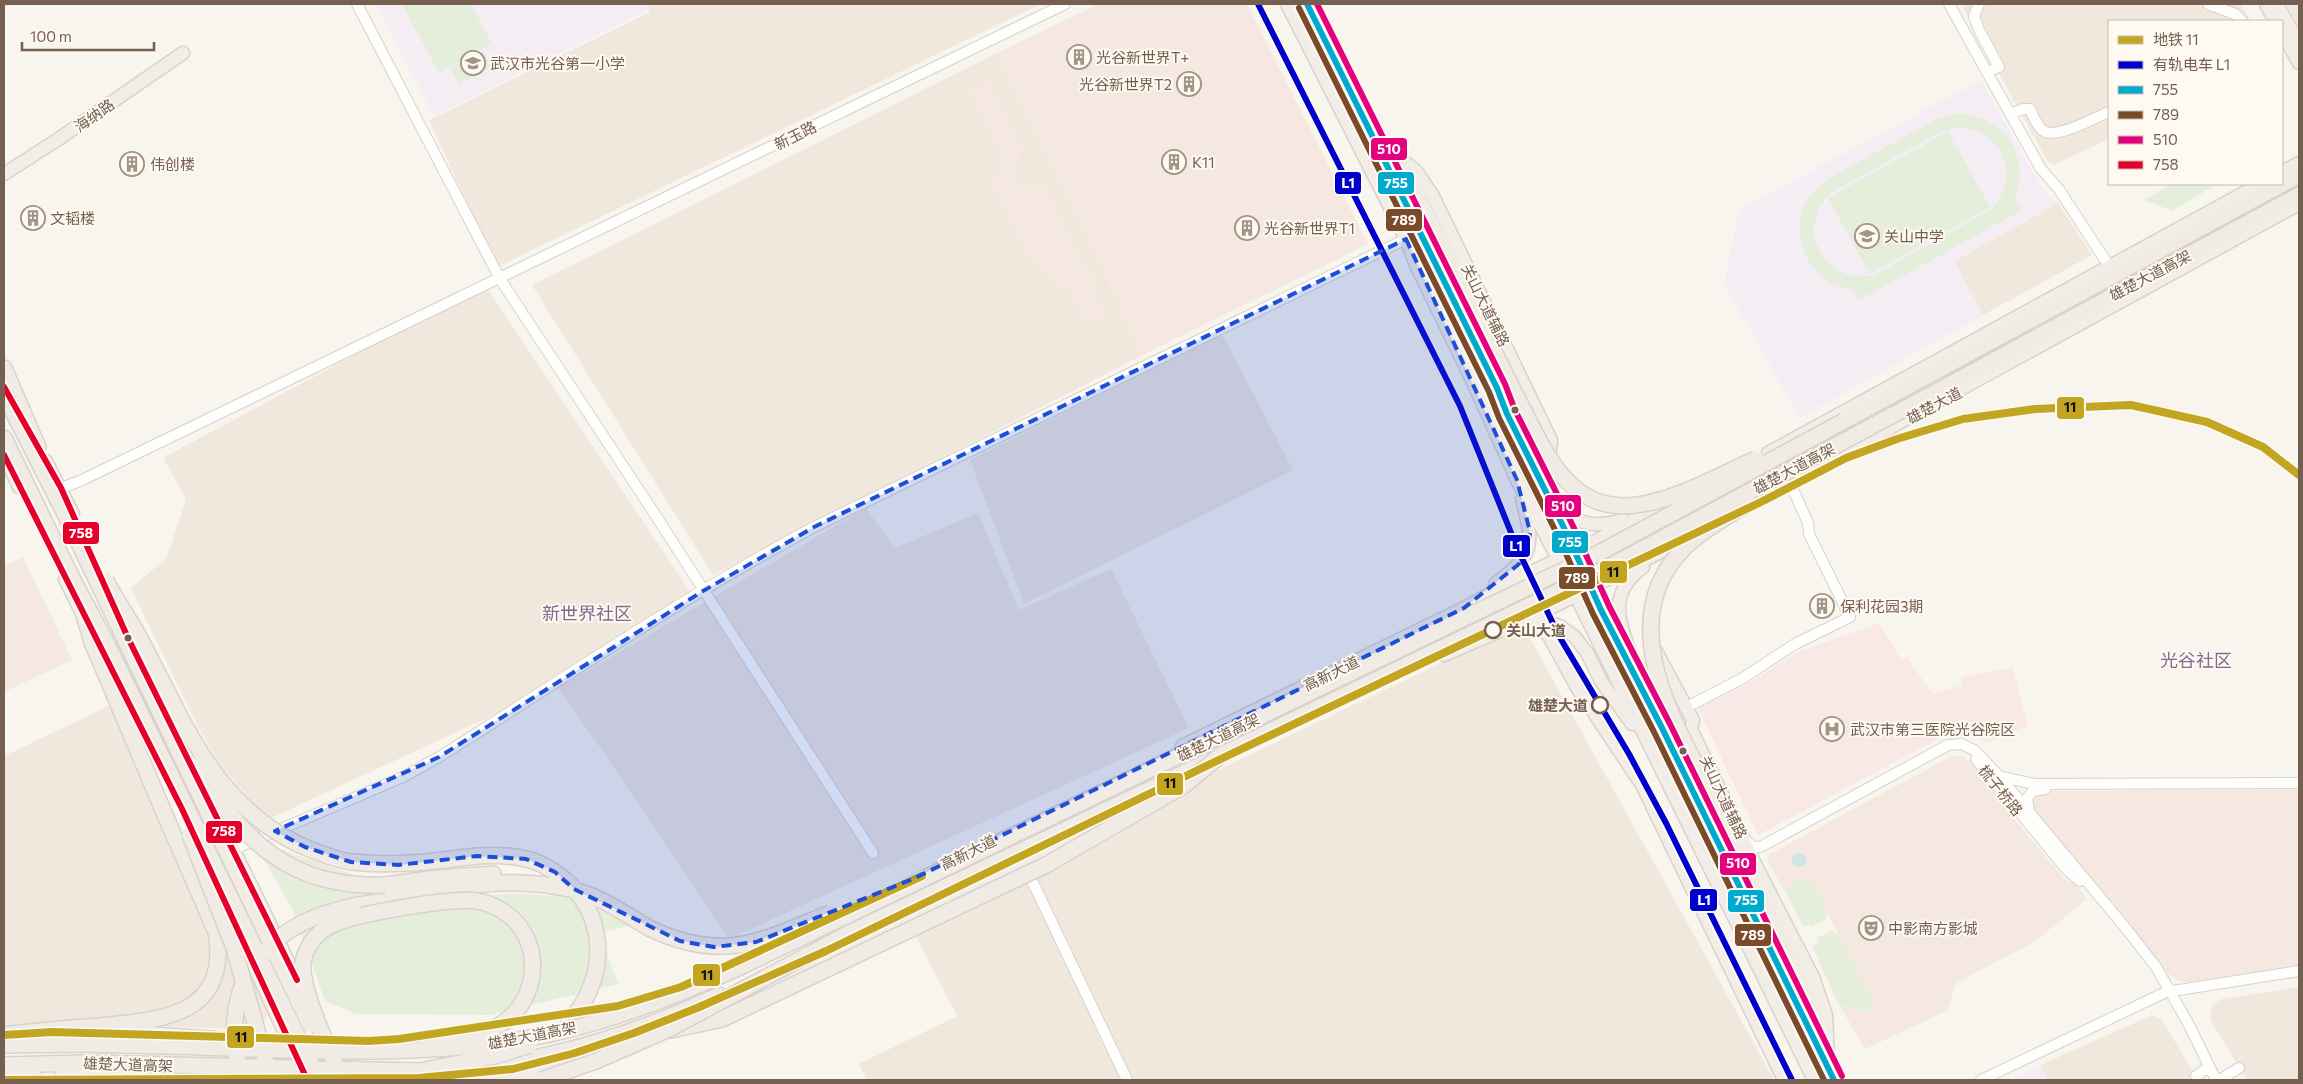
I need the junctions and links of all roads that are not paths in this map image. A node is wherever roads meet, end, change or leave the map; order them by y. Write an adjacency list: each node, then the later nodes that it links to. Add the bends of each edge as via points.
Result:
1 (357, 4): 31 (street)
2 (1065, 4): 31 (street, 新玉路)
3 (1287, 4): 29 (main road)
4 (1307, 4): 19 (main road)
5 (1949, 4): 16 (street)
6 (1979, 4): 16 (street, via 1974,16 1999,66)
7 (2208, 4): 10 (street, via 2235,14)
8 (2266, 4): 11 (main road)
9 (2277, 4): 13 (main road)
10 (2241, 20)
11 (2274, 20)
12 (2283, 35): 15 (main road)
13 (2299, 43)
14 (183, 53): 22 (main road, 海纳路)
15 (2299, 64)
16 (1987, 72): 18 (street)
17 (2108, 112): 18 (street, via 2063,132 2045,132 2030,109)
18 (2010, 114): 30 (street, via 2041,169 2058,188)
19 (1374, 140): 36 (highway, bridge, via 1406,172 1545,453 1558,474 1576,490 1612,505 1643,504 1677,495); 43 (main road); 43 (main road, 关山大道辅路, via 1407,162 1433,196 1550,440)
20 (2299, 163): 21 (main road)
21 (2283, 171)
22 (4, 174)
23 (2299, 174): 24 (highway, 雄楚大道高架)
24 (2283, 183)
25 (2258, 185): 30 (main road)
26 (2279, 185): 36 (highway, 雄楚大道高架)
27 (2299, 196): 33 (highway, 雄楚大道高架)
28 (2299, 204): 41 (main road, 雄楚大道)
29 (1406, 238): 40 (main road); 52 (street, via 814,527)
30 (2109, 266): 45 (main road, via 1734,472)
31 (500, 279): 42 (street, 新玉路); 52 (street)
32 (4, 368): 38 (highway)
33 (1947, 386): 63 (highway, 雄楚大道高架, bridge, via 1606,569); 91 (highway, bridge, via 1712,527 1685,548 1662,581 1651,618 1653,664 1667,703 1802,982)
34 (4, 387): 38 (main road)
35 (4, 394): 44 (highway, bridge)
36 (1844, 421): 70 (highway, 雄楚大道高架, bridge, via 1597,554)
37 (4, 438): 50 (highway)
38 (39, 448): 42 (main road)
39 (4, 455): 82 (main road, via 182,809)
40 (1517, 480): 49 (main road); 54 (main road, via 1530,532 1529,546 1519,564)
41 (1790, 483): 46 (main road, 雄楚大道); 58 (street, via 1808,523 1809,534 1850,617 1795,644 1744,678)
42 (61, 488): 69 (main road, via 128,638)
43 (1547, 494): 45 (main road, via 1567,513 1588,524 1602,526); 47 (main road)
44 (64, 512): 74 (highway, bridge, via 204,774 227,811 259,846 292,868 322,880 385,885 456,876 513,875 556,881); 89 (highway, bridge, via 137,633 184,726 226,788 254,816 305,847 351,862 406,864 477,856 526,859 541,864 567,881 586,906 598,936 597,968 587,998 569,1022 554,1034 516,1051); 97 (highway, bridge, via 156,708)
45 (1640, 516): 47 (main road)
46 (1693, 535): 48 (main road, 雄楚大道); 56 (main road, 关山大道辅路, via 1658,572 1648,604 1652,642)
47 (1574, 551): 49 (main road); 51 (main road)
48 (1662, 552): 51 (main road, 雄楚大道); 57 (main road, via 1630,576 1619,604 1618,617)
49 (1558, 559): 53 (main road); 54 (main road, 高新大道)
50 (72, 578): 60 (highway, bridge); 79 (highway, bridge, via 92,642 216,932 218,965 204,996 179,1013 149,1021)
51 (1590, 587): 53 (main road, 雄楚大道); 57 (main road)
52 (703, 591): 69 (street, via 424,765); 71 (street)
53 (1575, 595): 55 (main road, 雄楚大道); 62 (main road)
54 (1464, 608): 85 (main road, 高新大道, via 982,846 683,988 593,1018 513,1036 467,1042)
55 (1534, 615): 62 (main road, via 1560,626 1575,637 1622,711); 72 (main road, 高新大道, via 1382,682); 102 (main road, via 1576,686 1642,785)
56 (1674, 688): 57 (main road); 58 (main road, 关山大道辅路)
57 (1646, 698): 61 (main road)
58 (1686, 708): 59 (main road, 关山大道辅路, via 1693,720)
59 (1692, 729): 61 (main road); 68 (main road, 关山大道辅路)
60 (149, 732): 93 (highway, bridge); 96 (highway, bridge, via 234,948)
61 (1668, 740): 91 (main road)
62 (1651, 747): 103 (main road)
63 (1221, 755): 75 (highway, 雄楚大道高架, bridge); 80 (highway, bridge, via 1183,786 1046,865 722,1019)
64 (2000, 777): 65 (street, via 2035,784); 67 (street, 梳子桥路); 68 (street, 梳子桥路, via 1974,750 1954,744 1762,846 1755,848)
65 (2299, 783)
66 (2299, 788): 67 (street, via 2040,789 2027,798)
67 (2029, 813): 78 (street, 梳子桥路, via 2156,967)
68 (1744, 840): 73 (main road, 关山大道辅路)
69 (234, 849): 85 (main road)
70 (984, 850): 74 (highway, bridge, via 742,946 714,947 680,941); 84 (highway, 雄楚大道高架, bridge, via 692,989 576,1027 514,1041 420,1050 361,1052)
71 (873, 853)
72 (1024, 863): 80 (main road, 高新大道, via 717,1008); 101 (street)
73 (1758, 868): 78 (street, 梳子桥路, via 1758,856 1771,848 1944,753 1962,751 1977,760 2120,928); 91 (main road, 关山大道辅路, via 1813,977 1826,1015)
74 (588, 895): 94 (highway, bridge, via 559,886 487,883 353,906 293,926 251,968 242,987 235,1034 236,1063)
75 (849, 934): 89 (highway, 雄楚大道高架, bridge, via 707,1001 641,1027 514,1062); 100 (highway, bridge, via 667,1030)
76 (2299, 971): 78 (street, via 2195,986)
77 (2299, 976): 78 (street)
78 (2170, 994): 87 (street, 梳子桥路, via 2188,1023); 104 (street); 105 (street)
79 (4, 1035)
80 (645, 1036): 99 (main road, 高新大道, via 538,1072 508,1079)
81 (4, 1041): 82 (main road, 高新大道, via 136,1032)
82 (290, 1044): 85 (main road, 高新大道); 93 (main road)
83 (4, 1045): 84 (highway, 雄楚大道高架)
84 (166, 1046): 97 (highway, bridge, via 273,1043 322,1042 332,1042 419,1040 463,1037 495,1028 518,1010 532,982 531,949 514,920 489,904 458,900 350,918 330,925 316,936 303,963 304,981 312,1006 326,1039 329,1047 336,1064)
85 (330, 1046): 97 (main road)
86 (4, 1065): 89 (highway, 雄楚大道高架, bridge, via 81,1063)
87 (2208, 1068): 92 (street); 106 (street, 梳子桥路)
88 (2239, 1068): 106 (street)
89 (420, 1071)
90 (4, 1073): 95 (main road, via 77,1070 116,1075)
91 (1831, 1074)
92 (2196, 1076)
93 (308, 1079): 97 (main road)
94 (243, 1080)
95 (248, 1080)
96 (271, 1080)
97 (343, 1080): 98 (main road)
98 (360, 1080)
99 (467, 1080)
100 (541, 1080)
101 (1127, 1080)
102 (1784, 1080)
103 (1814, 1080)
104 (1981, 1080)
105 (1994, 1080)
106 (2218, 1080)

